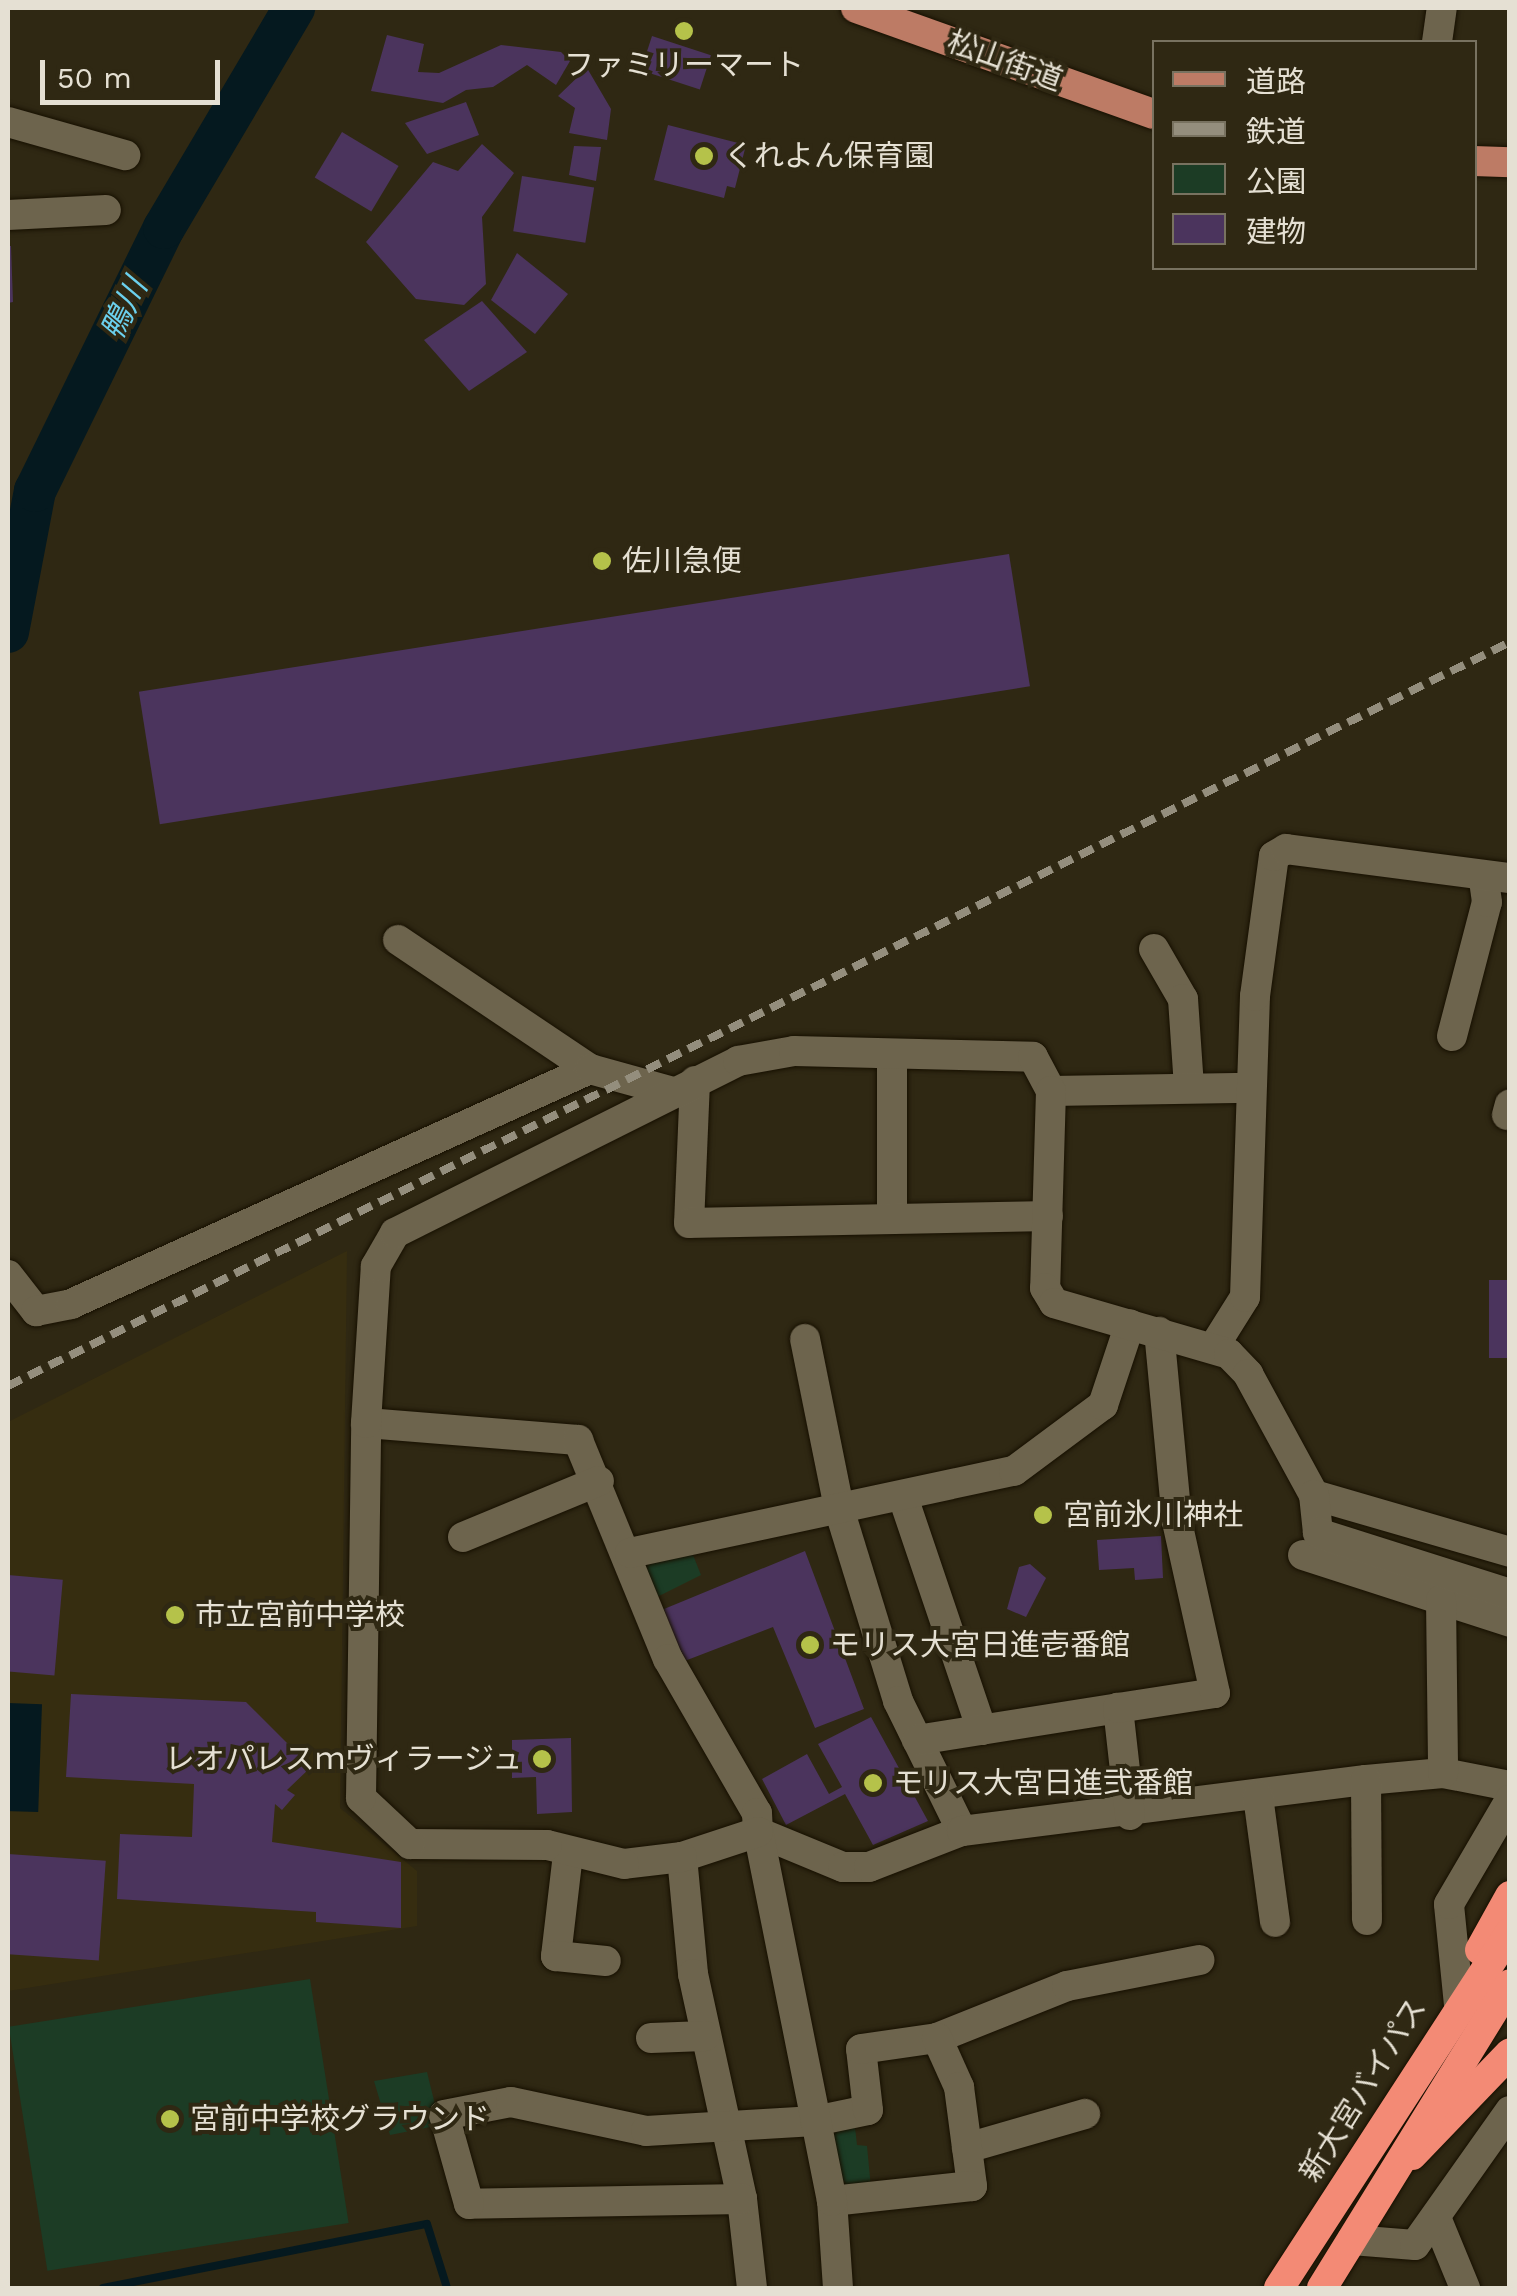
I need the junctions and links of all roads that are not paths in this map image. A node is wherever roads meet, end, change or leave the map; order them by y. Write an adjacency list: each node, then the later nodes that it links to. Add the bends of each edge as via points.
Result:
1 (856, 8): 4 (main road, 松山街道)
2 (1442, 8): 3 (street)
3 (1437, 40)
4 (1152, 113)
5 (8, 122): 6 (street)
6 (125, 154)
7 (1477, 161): 8 (main road)
8 (1510, 162)
9 (106, 210): 10 (street)
10 (8, 214)
11 (1497, 879): 14 (street); 19 (street, via 1286,849 1274,856)
12 (398, 940): 16 (street)
13 (1154, 948): 18 (street, via 1182,999)
14 (1452, 1036)
15 (892, 1054): 17 (street, via 794,1052 738,1061); 20 (street, via 1034,1057); 22 (street)
16 (590, 1069): 17 (street); 23 (street, via 71,1304 36,1311)
17 (684, 1086): 22 (street, via 689,1223); 27 (street, via 395,1233 376,1266)
18 (1190, 1086): 19 (street); 20 (street)
19 (1251, 1088): 26 (street, via 1245,1297)
20 (1051, 1091): 21 (street)
21 (1048, 1216): 22 (street); 24 (street, via 1044,1288 1054,1303)
22 (892, 1219)
23 (8, 1275)
24 (1145, 1328): 26 (street); 30 (street, via 1104,1405 1014,1471); 39 (street, via 1215,1694)
25 (804, 1339): 31 (street)
26 (1213, 1348): 29 (street, via 1248,1374)
27 (366, 1423): 28 (street, via 578,1440); 50 (street, via 361,1798 410,1844 547,1845)
28 (599, 1481): 32 (street); 34 (street)
29 (1314, 1495): 33 (street); 36 (street, via 1318,1533)
30 (903, 1498): 31 (street); 40 (street)
31 (840, 1512): 34 (street); 41 (street)
32 (463, 1537)
33 (1510, 1552)
34 (630, 1553): 48 (street, via 668,1659 757,1813)
35 (1303, 1555): 36 (street)
36 (1437, 1585): 37 (street); 38 (street); 42 (street)
37 (1510, 1594)
38 (1510, 1622)
39 (1118, 1708): 40 (street); 47 (street)
40 (982, 1730): 41 (street)
41 (917, 1740): 49 (street)
42 (1443, 1773): 43 (street); 44 (street)
43 (1366, 1780): 45 (street); 53 (street)
44 (1510, 1786)
45 (1258, 1796): 47 (street); 54 (street)
46 (1510, 1800): 59 (street, via 1449,1904)
47 (1130, 1816): 49 (street)
48 (758, 1832): 49 (street, via 843,1867 869,1867); 51 (street); 66 (street)
49 (962, 1832)
50 (568, 1854): 51 (street, via 624,1864); 57 (street, via 556,1956)
51 (682, 1856): 60 (street)
52 (1510, 1896): 59 (highway)
53 (1367, 1920)
54 (1276, 1922)
55 (1510, 1932): 59 (highway, 新大宮バイパス)
56 (1199, 1960): 62 (street, via 1068,1986)
57 (606, 1961)
58 (1510, 1984): 69 (highway)
59 (1459, 2004): 76 (highway, 新大宮バイパス)
60 (705, 2036): 61 (street); 67 (street)
61 (651, 2038)
62 (937, 2038): 66 (street, via 861,2049 868,2110); 68 (street, via 959,2087)
63 (1510, 2053): 69 (highway, via 1427,2148)
64 (1510, 2111): 72 (street)
65 (1085, 2114): 68 (street)
66 (815, 2121): 67 (street); 71 (street)
67 (730, 2132): 70 (street); 70 (street, via 646,2131 511,2102 444,2115 469,2204)
68 (967, 2148): 71 (street, via 972,2186)
69 (1398, 2162): 73 (highway)
70 (742, 2198): 74 (street)
71 (832, 2201): 75 (street)
72 (1437, 2220): 73 (street, via 1415,2244); 78 (street)
73 (1352, 2240): 77 (highway)
74 (752, 2288)
75 (838, 2288)
76 (1279, 2288)
77 (1322, 2288)
78 (1465, 2288)

